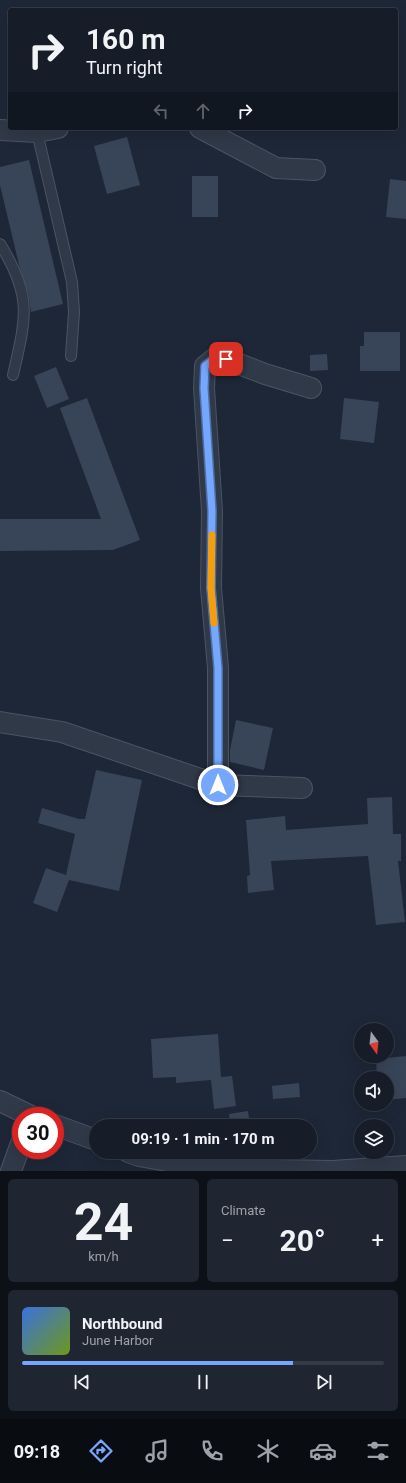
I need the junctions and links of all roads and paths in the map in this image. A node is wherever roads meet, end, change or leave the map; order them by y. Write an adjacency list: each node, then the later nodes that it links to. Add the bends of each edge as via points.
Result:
1 (0, 130): 4 (street)
2 (48, 130): 4 (street)
3 (204, 130): 5 (street, via 276,168)
4 (37, 132): 7 (lane, via 72,282 74,312)
5 (315, 170)
6 (0, 244): 8 (lane, via 12,264 24,296 24,322)
7 (71, 356)
8 (13, 375)
9 (311, 388): 11 (street, via 226,359 215,358 205,366 204,388 212,511 211,588 218,668)
10 (0, 722): 11 (street, via 62,732)
11 (218, 785): 12 (street)
12 (302, 788)
13 (0, 1101): 14 (street)
14 (12, 1107)
15 (64, 1128): 16 (street)
16 (89, 1137)
17 (15, 1159): 20 (street)
18 (156, 1159): 21 (street, via 213,1169)
19 (406, 1166): 21 (street)
20 (11, 1171)
21 (333, 1171)

